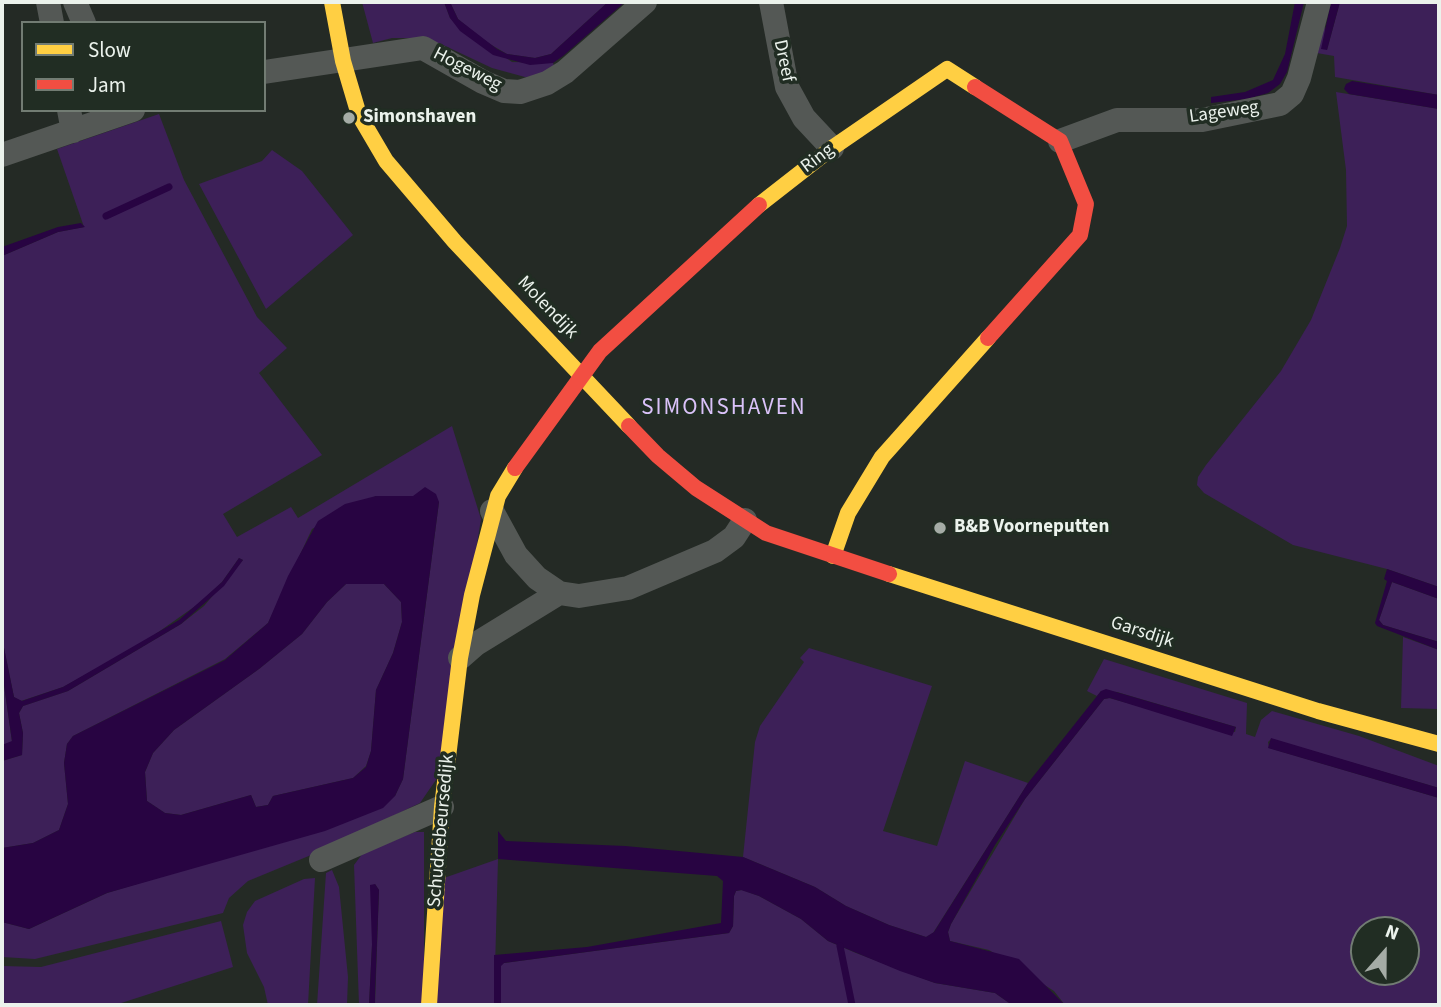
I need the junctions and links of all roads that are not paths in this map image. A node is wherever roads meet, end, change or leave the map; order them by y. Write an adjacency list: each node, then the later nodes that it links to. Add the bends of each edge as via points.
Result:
1 (48, 2): 7 (street)
2 (75, 2): 8 (street)
3 (331, 2): 9 (street, Molendijk)
4 (645, 2): 9 (street, Hogeweg, via 565,72 520,92 483,82 423,48)
5 (771, 2): 14 (street, Dreef, via 787,87 804,118)
6 (1319, 2): 13 (street, Lageweg, via 1299,78 1292,94 1280,104 1202,120 1117,120)
7 (52, 21)
8 (83, 21)
9 (343, 61): 10 (street, Hogeweg); 16 (street, Molendijk, via 359,116 386,161 455,242)
10 (266, 72)
11 (121, 112): 12 (street)
12 (71, 121): 15 (street)
13 (1060, 141): 14 (street, Ring, via 947,69); 19 (street, via 1086,204 1080,235 882,457 848,513)
14 (832, 148): 16 (street, Ring, via 767,198 619,333 590,363)
15 (2, 155)
16 (584, 376): 17 (street, Ring, via 521,459); 18 (street, Molendijk, via 658,456)
17 (492, 511): 20 (street, via 516,555 537,579); 21 (street, Schuddebeursedijk)
18 (745, 520): 19 (street, Molendijk, via 766,533); 20 (street, via 734,537 715,551 628,587 579,596)
19 (833, 556): 22 (street, Garsdijk, via 1318,711)
20 (559, 593): 21 (street)
21 (460, 658): 23 (street, Schuddebeursedijk)
22 (1439, 744)
23 (442, 807): 24 (street); 25 (street, Schuddebeursedijk)
24 (321, 860)
25 (429, 1005)

